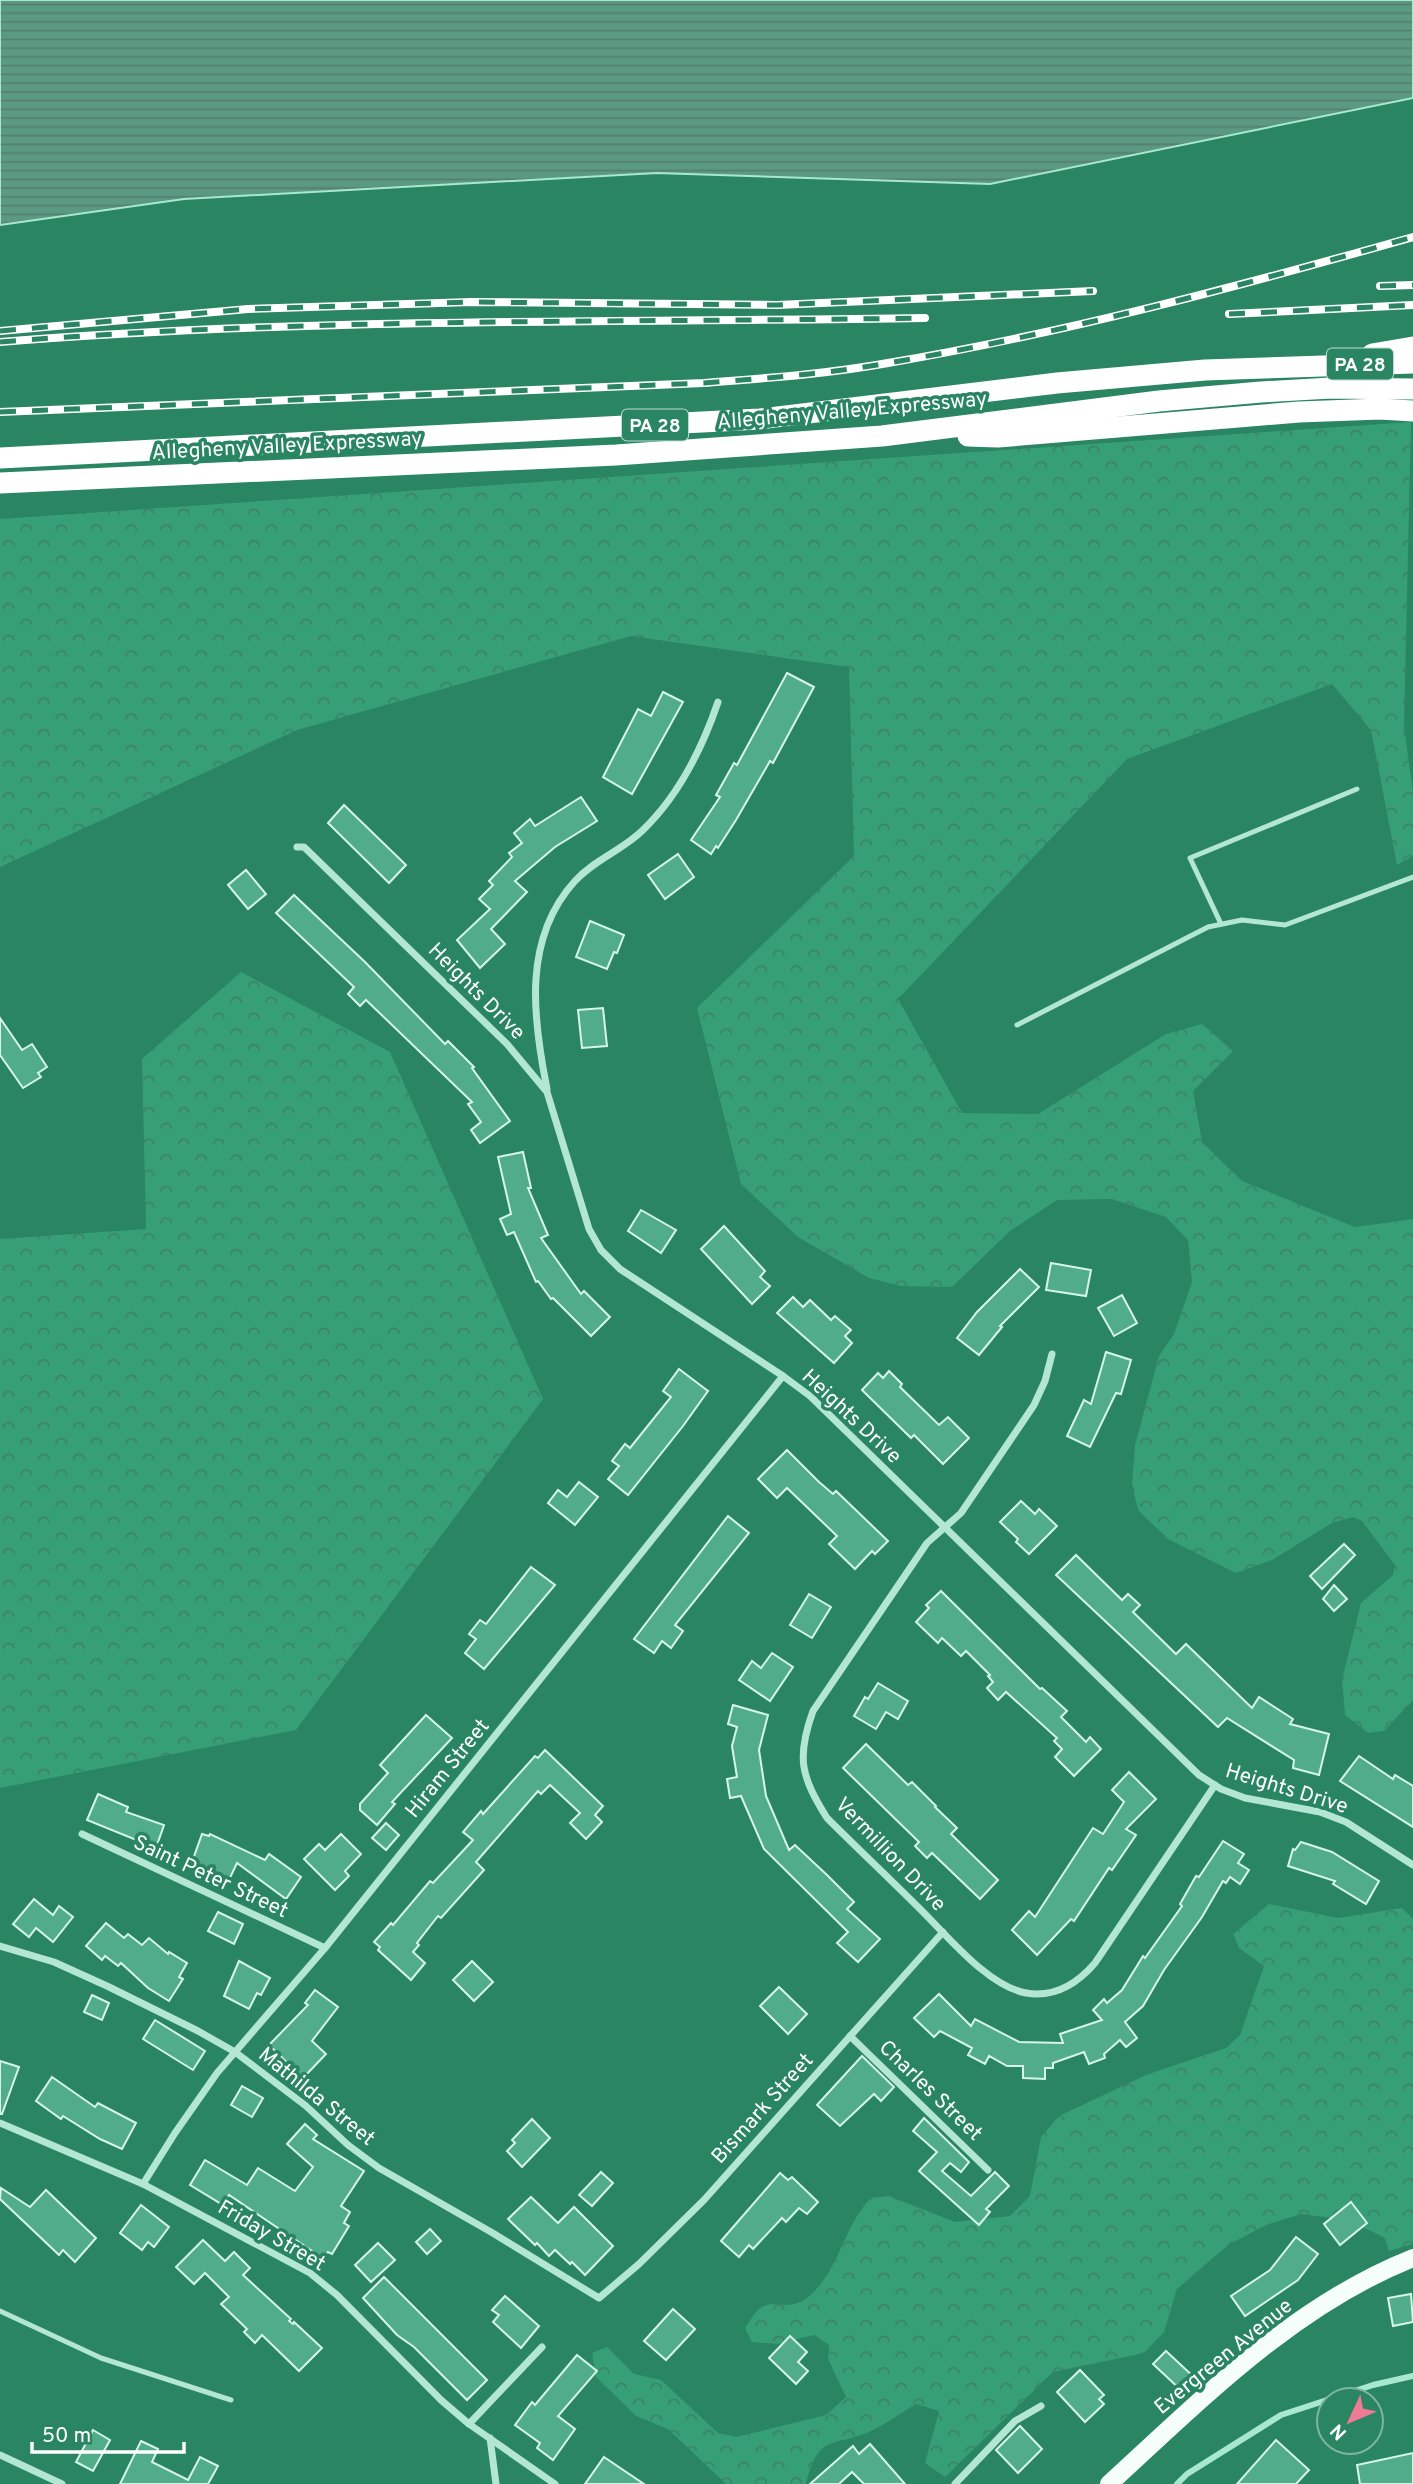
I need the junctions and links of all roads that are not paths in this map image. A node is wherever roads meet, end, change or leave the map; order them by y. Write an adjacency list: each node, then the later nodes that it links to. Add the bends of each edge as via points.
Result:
1 (1413, 347): 3 (highway)
2 (1413, 363): 3 (highway, Allegheny Valley Expressway / PA 28)
3 (1307, 365): 7 (highway, Allegheny Valley Expressway / PA 28, via 1057,383 760,419)
4 (1413, 389): 6 (highway, Allegheny Valley Expressway / PA 28, via 1261,391)
5 (1413, 411): 6 (highway, via 1299,412 998,437)
6 (882, 436): 8 (highway, Allegheny Valley Expressway / PA 28, via 616,455)
7 (0, 458)
8 (0, 483)
9 (718, 702): 15 (street, via 687,773 660,812 641,832 597,860 552,913 540,944 536,973 538,1044)
10 (1357, 789): 13 (lane, via 1190,858)
11 (297, 847): 15 (street, Heights Drive, via 304,847 488,1026)
12 (1413, 877): 13 (lane, via 1285,925 1242,920)
13 (1221, 924): 14 (lane)
14 (1017, 1025)
15 (547, 1092): 17 (street, Heights Drive, via 589,1230 601,1250 637,1281)
16 (1052, 1354): 18 (street, Vermillion Drive, via 1034,1405 961,1513)
17 (783, 1376): 18 (street, Heights Drive, via 810,1396); 24 (street, Hiram Street)
18 (943, 1528): 19 (street, Heights Drive, via 1199,1775); 22 (street, Vermillion Drive, via 927,1543 813,1711 802,1752 804,1771 827,1818)
19 (1215, 1785): 21 (street, Heights Drive, via 1245,1798 1320,1812 1346,1822); 22 (street, Vermillion Drive, via 1095,1963 1063,1990 1026,1993 1006,1986)
20 (82, 1834): 24 (street, Saint Peter Street)
21 (1413, 1865)
22 (943, 1932): 25 (street, Bismark Street)
23 (0, 1946): 26 (street, Mathilda Street, via 54,1962)
24 (325, 1948): 26 (street, Hiram Street)
25 (850, 2036): 28 (street, Charles Street); 31 (street, Bismark Street, via 704,2200)
26 (235, 2052): 29 (street, Hiram Street, via 216,2073); 31 (street, Mathilda Street, via 379,2168)
27 (0, 2123): 29 (street, Friday Street)
28 (988, 2170)
29 (143, 2184): 36 (street, Friday Street, via 310,2273)
30 (1413, 2258): 43 (main road, Evergreen Avenue, via 1346,2292 1285,2331)
31 (599, 2298)
32 (0, 2311): 34 (lane, via 101,2358)
33 (542, 2347): 36 (street)
34 (231, 2400)
35 (1041, 2406): 42 (street, via 1015,2421)
36 (469, 2424): 37 (street, Friday Street)
37 (490, 2438): 40 (street); 41 (street, Friday Street)
38 (0, 2455): 39 (street)
39 (62, 2484)
40 (496, 2484)
41 (555, 2484)
42 (955, 2484)
43 (1109, 2484)

